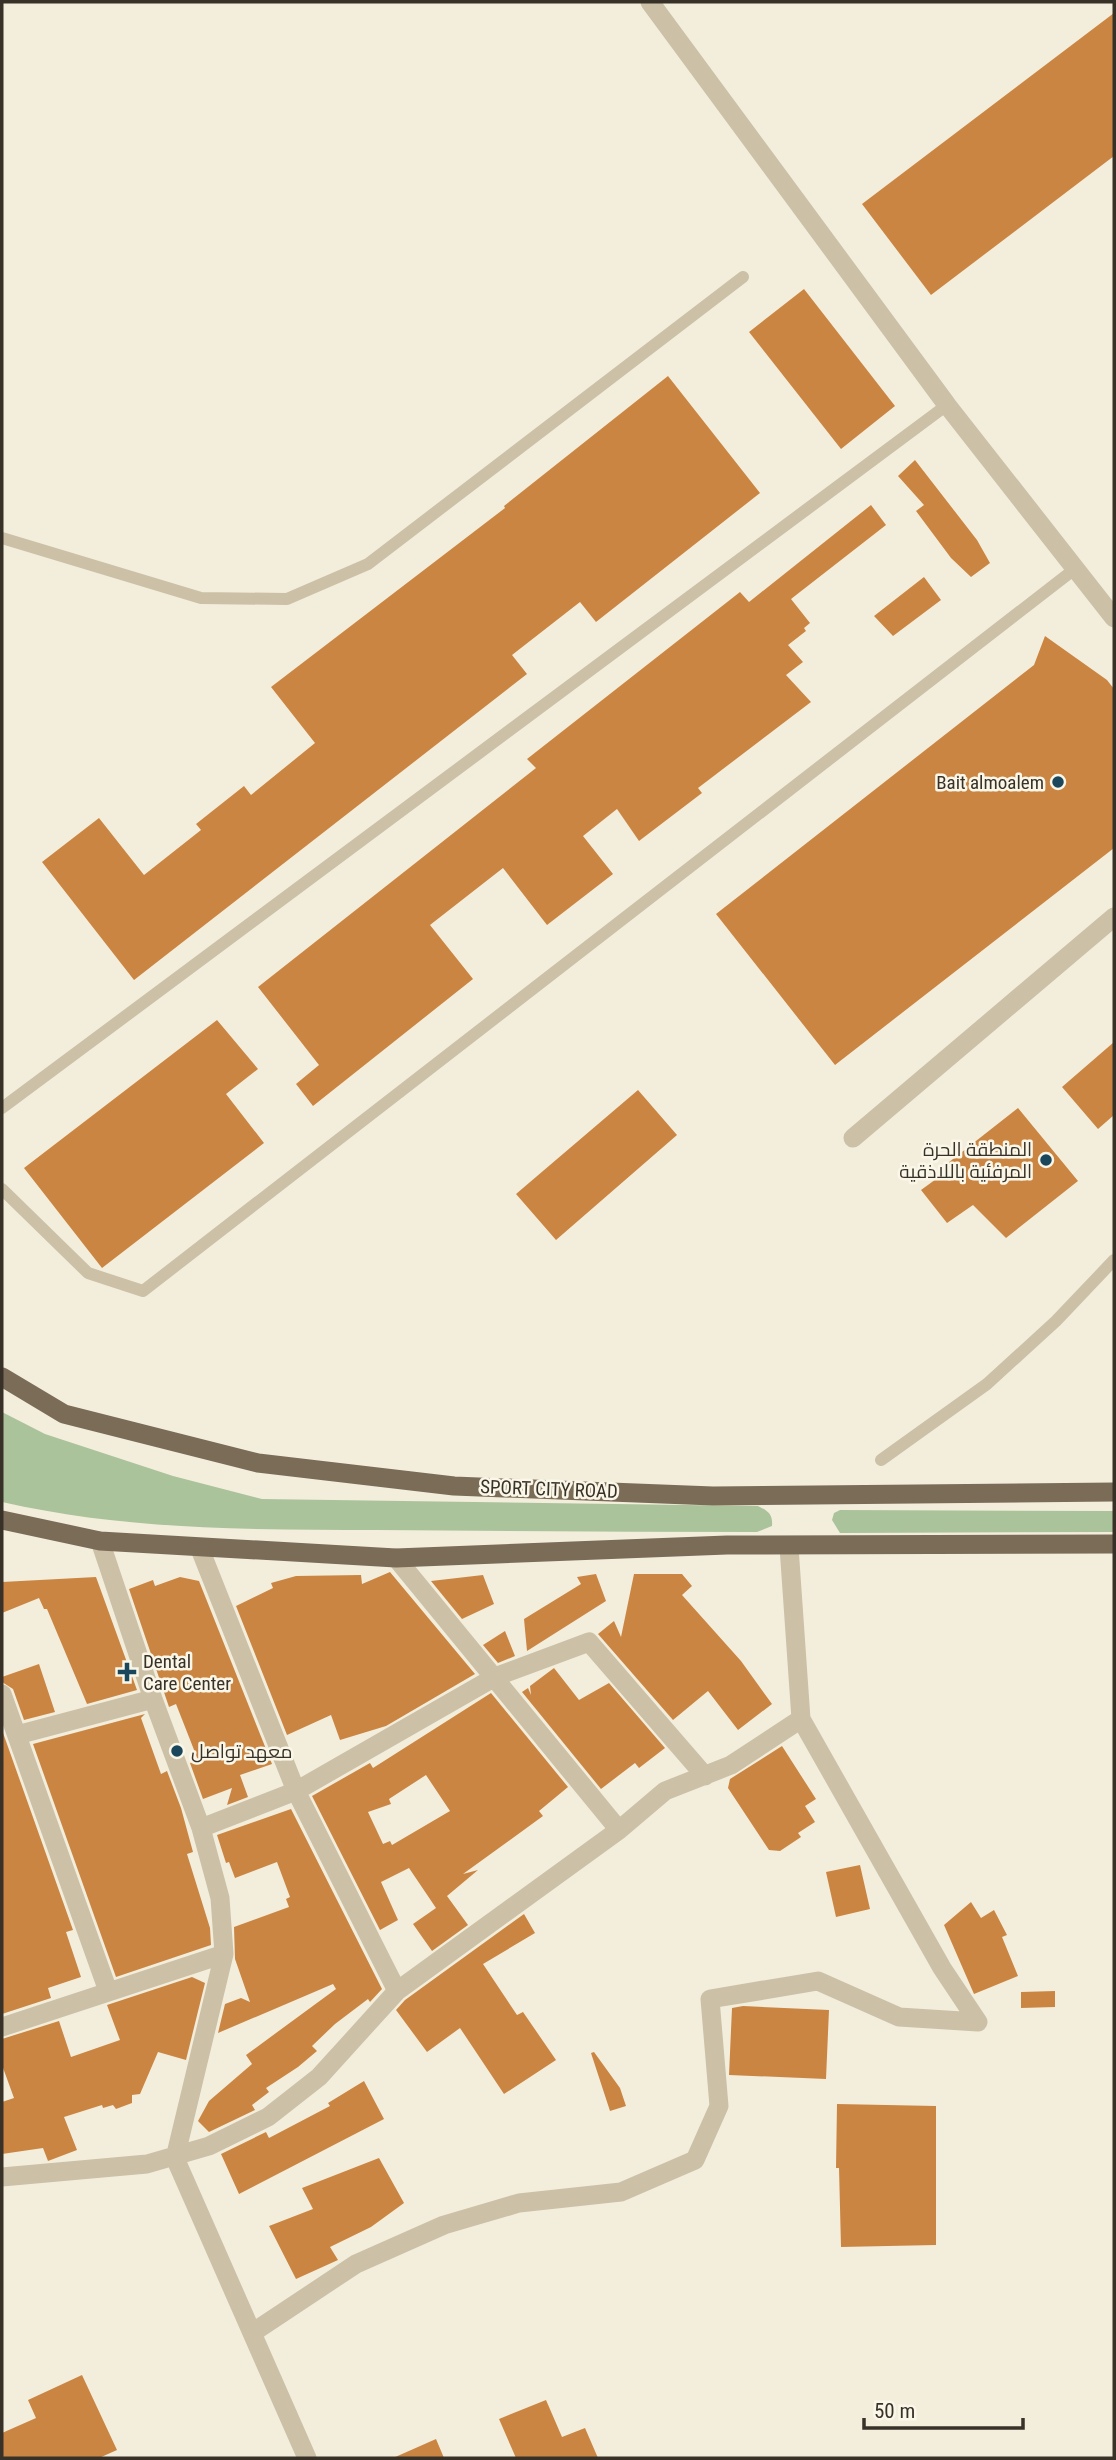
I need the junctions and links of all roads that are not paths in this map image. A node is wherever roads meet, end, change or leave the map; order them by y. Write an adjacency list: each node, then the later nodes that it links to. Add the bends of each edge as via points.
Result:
1 (650, 2): 3 (street)
2 (743, 278): 4 (lane, via 368,564 287,599 201,598)
3 (947, 405): 5 (street); 8 (lane)
4 (2, 538)
5 (1076, 568): 6 (street); 10 (lane, via 144,1291 89,1273)
6 (1114, 618)
7 (1114, 917): 9 (street)
8 (2, 1108)
9 (853, 1138)
10 (2, 1189)
11 (1114, 1260): 13 (lane, via 987,1384)
12 (2, 1377): 14 (main road, SPORT CITY ROAD, via 64,1414 258,1463 454,1486 713,1496)
13 (881, 1460)
14 (1114, 1492)
15 (2, 1520): 16 (main road)
16 (54, 1531): 17 (main road); 18 (main road)
17 (2, 1534)
18 (100, 1541): 21 (main road); 25 (street)
19 (1114, 1544): 20 (main road)
20 (789, 1547): 22 (main road, via 727,1545); 26 (street)
21 (200, 1549): 22 (main road); 29 (street)
22 (396, 1558): 23 (street)
23 (495, 1677): 28 (street, via 589,1642); 29 (street); 31 (street)
24 (2, 1694): 27 (street)
25 (153, 1699): 27 (street); 30 (street)
26 (801, 1720): 28 (street, via 731,1765); 38 (street, via 942,1968 978,2022 899,2017 818,1981 710,1998 719,2106 695,2160 621,2192 519,2203 444,2225 356,2264)
27 (17, 1735): 34 (street)
28 (705, 1776): 31 (street, via 665,1791)
29 (296, 1791): 30 (street); 33 (street)
30 (201, 1828): 32 (street, via 220,1898)
31 (619, 1830): 33 (street)
32 (224, 1954): 34 (street); 36 (street)
33 (397, 1990): 36 (street, via 295,2098 239,2133)
34 (108, 1991): 35 (street)
35 (2, 2027)
36 (175, 2158): 37 (street, via 120,2168); 38 (street)
37 (2, 2177)
38 (252, 2333): 39 (street)
39 (307, 2458)

